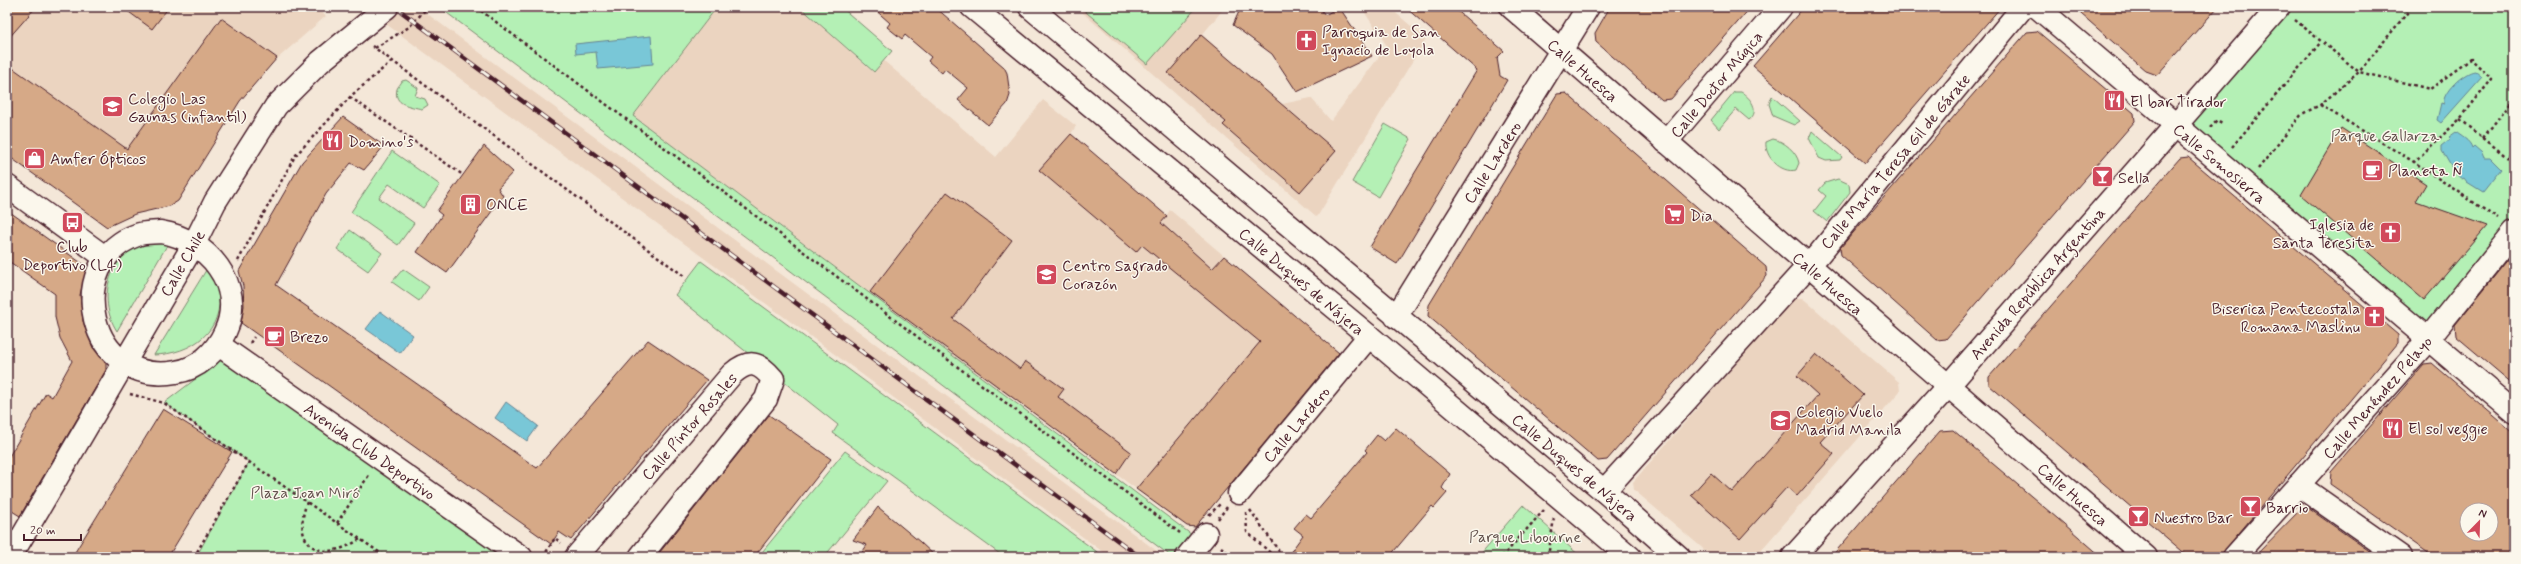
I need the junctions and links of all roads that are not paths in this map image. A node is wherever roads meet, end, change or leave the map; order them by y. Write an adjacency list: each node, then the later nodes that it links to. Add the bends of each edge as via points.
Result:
1 (387, 7): 15 (street, Calle Chile, via 320,62 276,106 216,202)
2 (972, 7): 19 (street, Calle Duques de Nájera)
3 (1030, 7): 18 (street, Calle Duques de Nájera)
4 (1511, 7): 10 (street, Calle Huesca)
5 (1588, 7): 10 (street, Calle Lardero)
6 (1780, 7): 12 (street, Calle Doctor Múgica)
7 (2023, 7): 17 (street, Calle María Teresa Gil de Gárate)
8 (2036, 7): 11 (street, Calle Somosierra)
9 (2284, 11): 11 (street, Avenida República Argentina)
10 (1561, 51): 12 (street, Calle Huesca); 18 (street, Calle Lardero)
11 (2175, 125): 20 (street, Calle Somosierra); 23 (street, Avenida República Argentina)
12 (1666, 142): 17 (street, Calle Huesca)
13 (7, 186): 16 (street)
14 (2508, 227): 20 (street, Calle Menéndez Pelayo)
15 (194, 244): 16 (street, via 177,234 161,232 137,235 124,242); 21 (street, via 215,260 227,281 231,299 230,323); 22 (street, Calle Chile)
16 (106, 258): 22 (street, via 98,272 93,292 93,316 97,332)
17 (1808, 266): 23 (street, Calle Huesca); 26 (street, Calle María Teresa Gil de Gárate)
18 (1396, 317): 26 (street, Calle Duques de Nájera)
19 (1369, 336): 27 (street, Calle Lardero); 32 (street, Calle Duques de Nájera)
20 (2428, 338): 24 (street, Calle Somosierra); 25 (street, Calle Menéndez Pelayo)
21 (219, 345): 22 (street, via 188,370 160,375 137,370); 29 (street, Avenida Club Deportivo)
22 (122, 363): 28 (street, Calle Chile)
23 (1948, 386): 34 (street, Avenida República Argentina); 35 (street, Calle Huesca)
24 (2514, 412)
25 (2298, 486): 36 (street, Calle Menéndez Pelayo); 37 (street)
26 (1604, 491): 33 (street, Calle Duques de Nájera)
27 (1230, 498)
28 (12, 554)
29 (521, 557)
30 (576, 557): 31 (street, Calle Pintor Rosales, via 732,374 747,364 766,369 773,379 766,399)
31 (640, 557)
32 (1630, 557)
33 (1679, 557)
34 (1793, 557)
35 (2146, 557)
36 (2234, 557)
37 (2401, 557)

